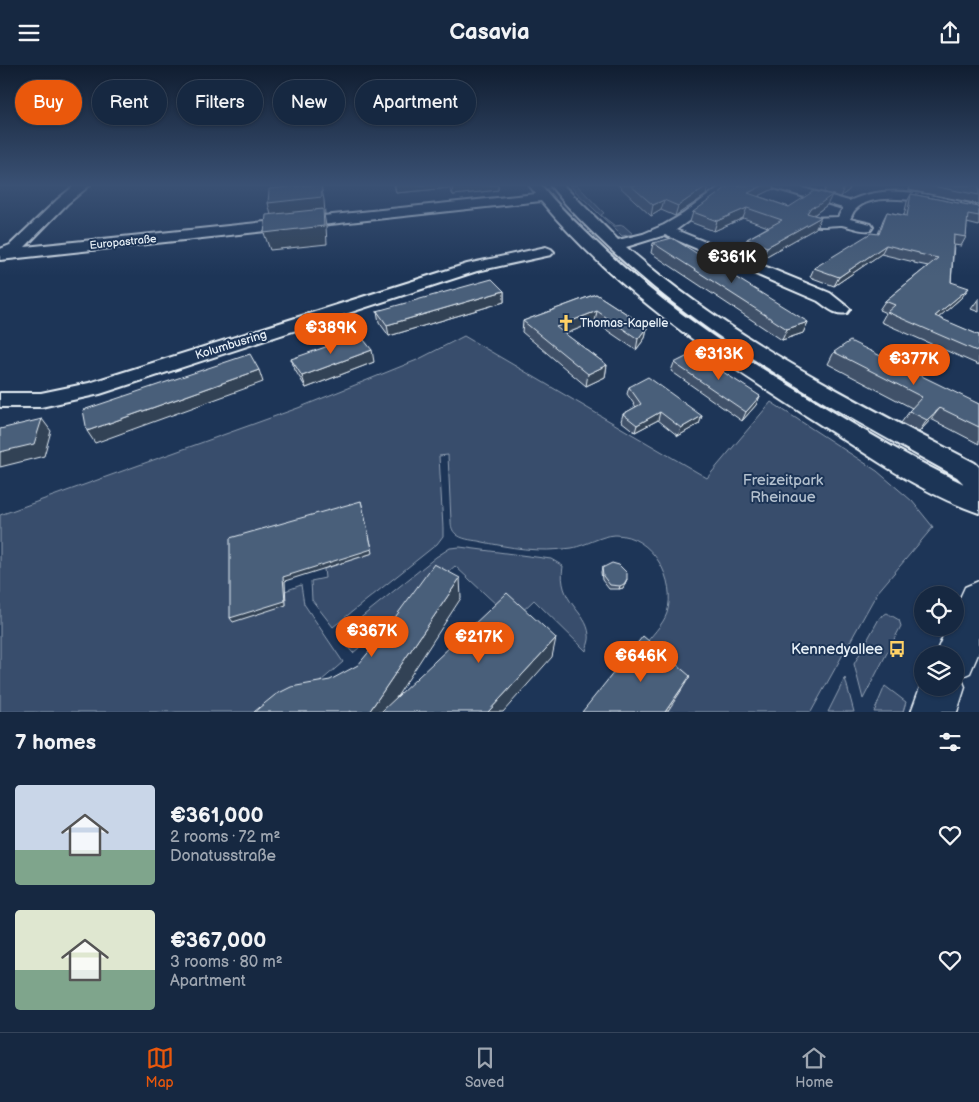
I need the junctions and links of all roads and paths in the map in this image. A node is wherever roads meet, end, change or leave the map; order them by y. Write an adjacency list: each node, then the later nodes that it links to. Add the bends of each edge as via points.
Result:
1 (47, 215): 12 (street)
2 (330, 215): 12 (street, Europastraße)
3 (573, 215): 10 (street)
4 (690, 215): 9 (street)
5 (845, 215): 7 (street)
6 (813, 221): 7 (street)
7 (842, 221): 8 (street)
8 (866, 227)
9 (664, 231): 10 (street); 13 (street, via 824,297)
10 (605, 246): 15 (street, via 742,341 836,400 966,471); 16 (street, via 661,309 763,379 943,486)
11 (546, 252): 14 (street, Kolumbusring, via 473,267 92,389 41,399)
12 (3, 255)
13 (841, 309)
14 (0, 400)
15 (979, 483)
16 (979, 502)
17 (979, 600): 18 (main road)
18 (960, 646)
19 (940, 696): 20 (main road)
20 (934, 712)

